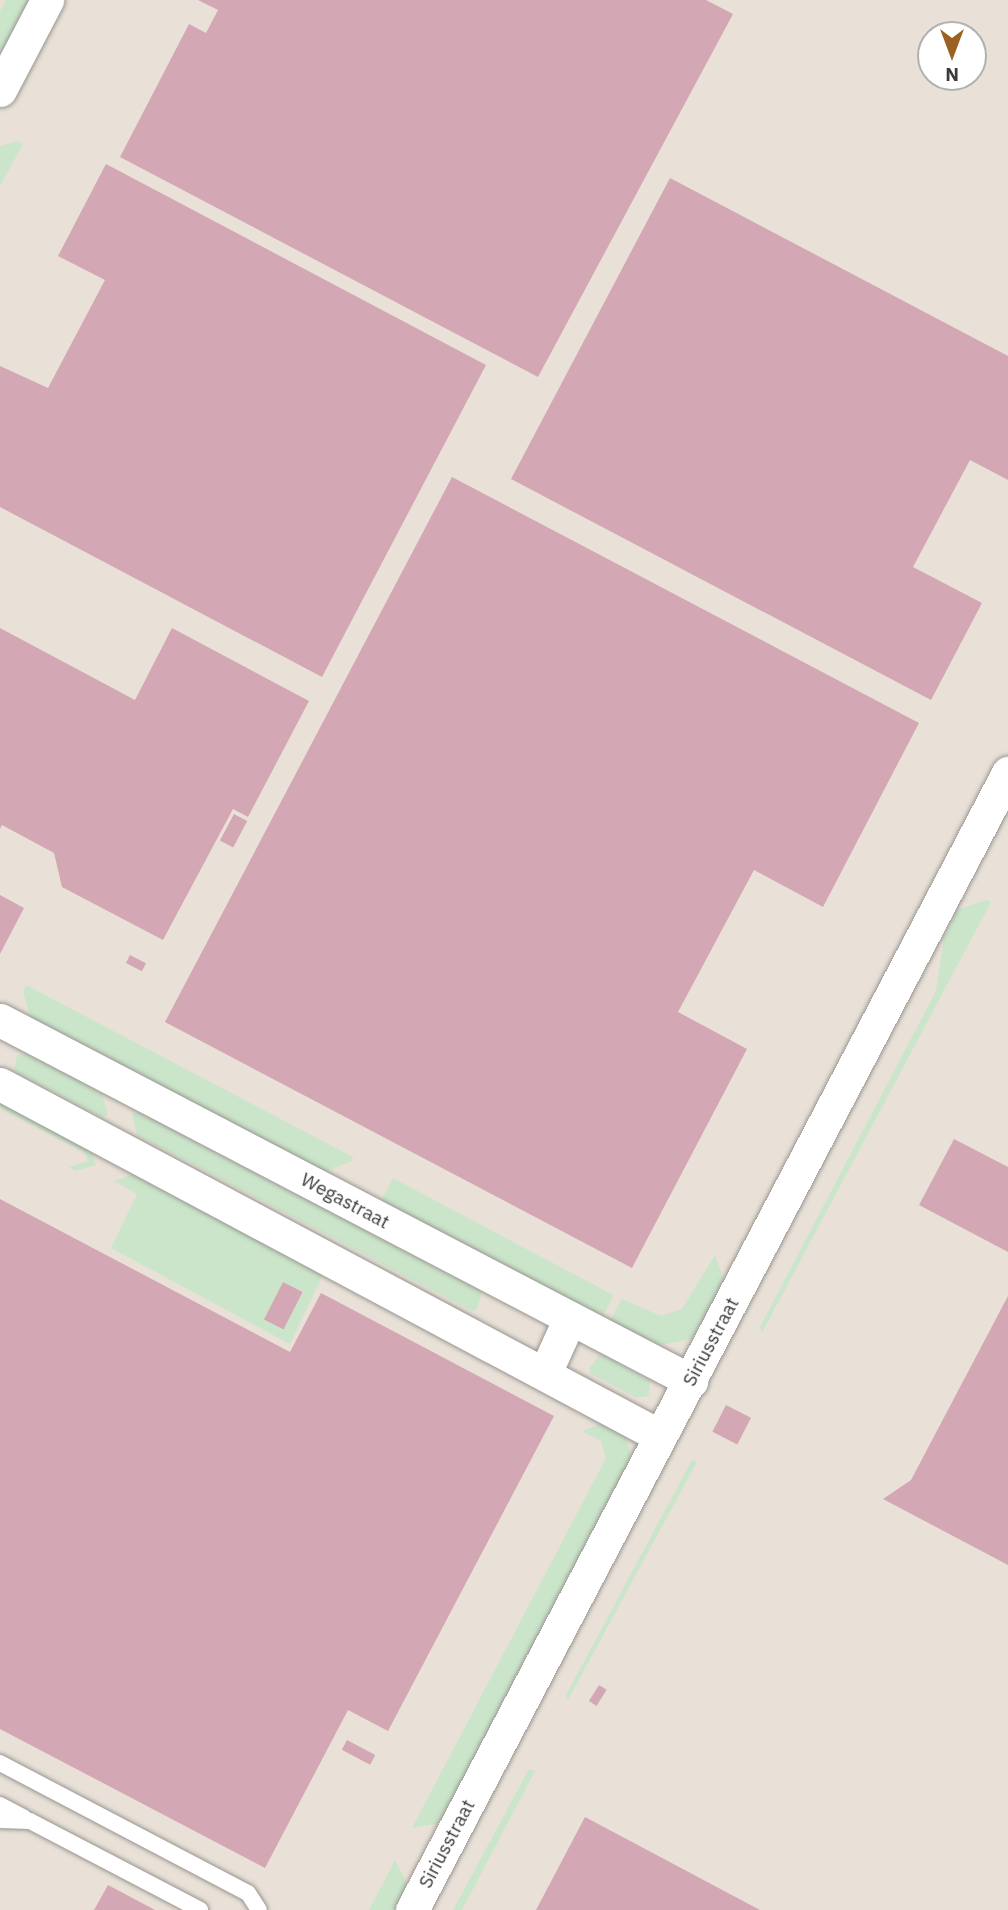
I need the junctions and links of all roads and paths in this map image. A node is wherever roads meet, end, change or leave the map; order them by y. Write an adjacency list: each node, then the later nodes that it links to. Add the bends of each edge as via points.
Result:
1 (47, 0): 2 (street)
2 (0, 90)
3 (1008, 773): 8 (street, Siriusstraat)
4 (0, 1020): 6 (street, Wegastraat)
5 (0, 1084): 7 (street)
6 (570, 1318): 7 (street); 8 (street, Wegastraat)
7 (545, 1373): 9 (street)
8 (691, 1381): 9 (street, Siriusstraat)
9 (660, 1436): 16 (street, Siriusstraat)
10 (0, 1763): 15 (lane, via 248,1893)
11 (0, 1805): 13 (lane)
12 (0, 1820): 13 (lane)
13 (30, 1821): 14 (lane)
14 (200, 1910)
15 (259, 1910)
16 (412, 1910)

